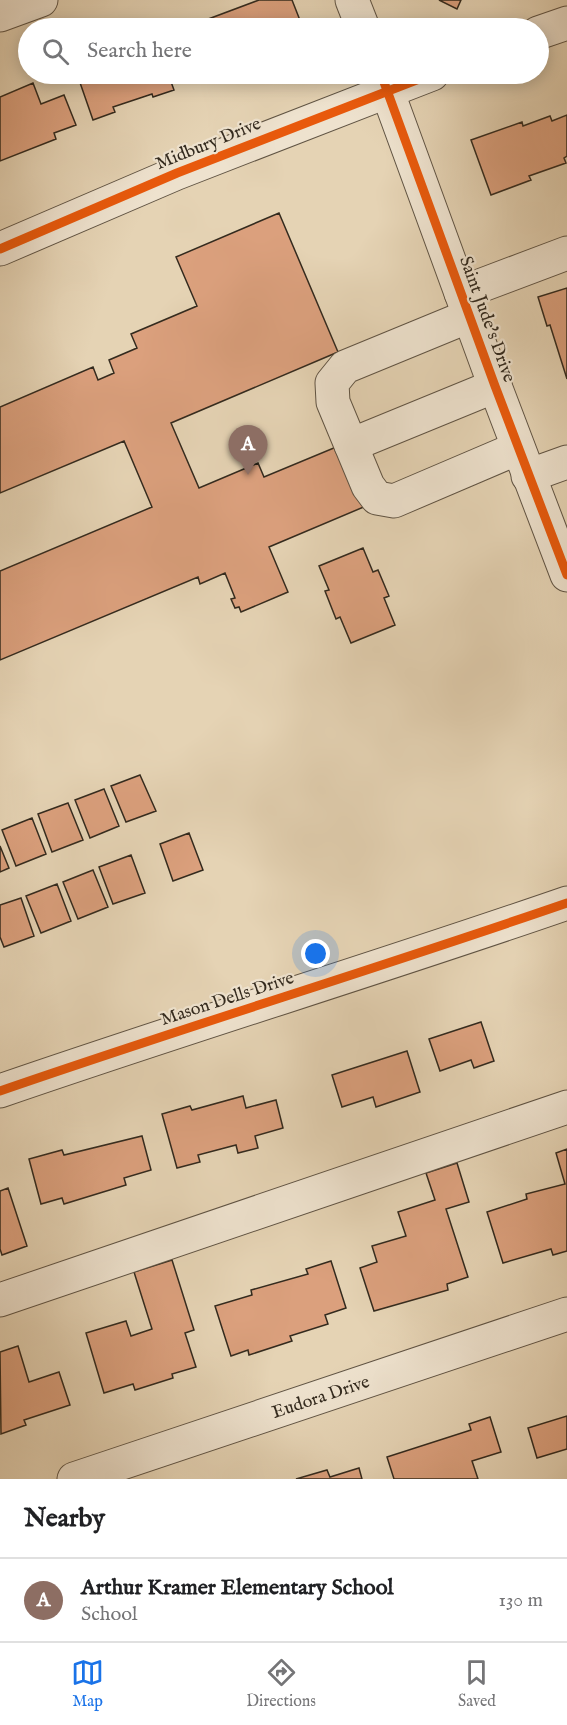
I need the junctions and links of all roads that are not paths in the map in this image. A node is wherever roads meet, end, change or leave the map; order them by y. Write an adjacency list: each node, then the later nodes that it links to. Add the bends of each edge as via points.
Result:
1 (41, 0): 3 (street)
2 (352, 0): 4 (street)
3 (0, 15)
4 (359, 18)
5 (567, 23): 6 (street)
6 (549, 29)
7 (379, 84): 9 (street, Midbury Drive)
8 (385, 84): 11 (street, Saint Jude's Drive)
9 (0, 249)
10 (567, 253): 11 (street)
11 (465, 304): 12 (street, Saint Jude's Drive); 13 (street, via 345,367 332,383 333,402)
12 (495, 386): 13 (street); 14 (street, Saint Jude's Drive)
13 (351, 445): 14 (street, via 377,498 394,501)
14 (523, 462): 15 (street); 16 (street, Saint Jude's Drive)
15 (567, 462)
16 (567, 575)
17 (567, 903): 18 (street, Mason Dells Drive)
18 (0, 1091)
19 (567, 1107): 20 (street)
20 (0, 1300)
21 (567, 1314): 22 (street, Eudora Drive)
22 (74, 1479)

